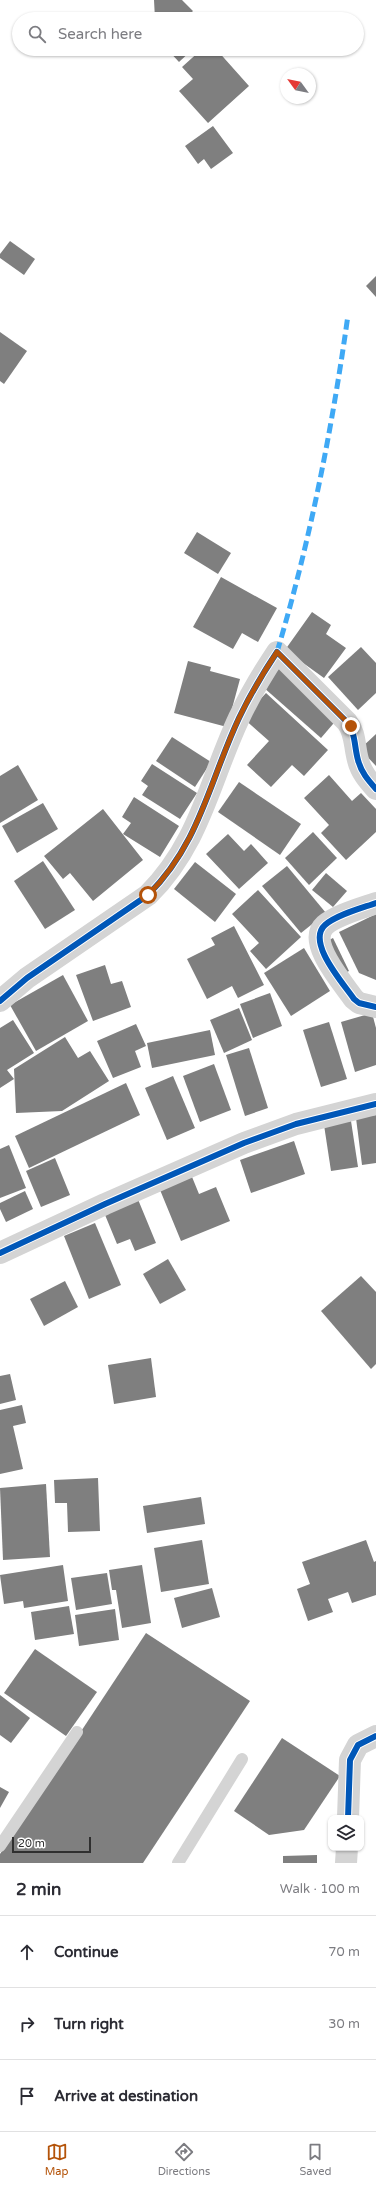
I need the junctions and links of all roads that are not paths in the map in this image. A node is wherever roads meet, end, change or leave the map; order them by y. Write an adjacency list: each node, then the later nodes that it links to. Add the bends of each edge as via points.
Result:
1 (376, 789): 3 (street, via 361,770 353,732 348,722 277,652 239,718 193,834 163,880 142,900 27,978)
2 (376, 903): 4 (street, via 325,925 318,942 354,999 359,1003)
3 (0, 1001)
4 (376, 1007)
5 (376, 1104): 6 (street, via 296,1124 244,1143 105,1204)
6 (0, 1254)
7 (77, 1732): 11 (lane)
8 (376, 1736): 10 (street, via 358,1745 350,1760)
9 (242, 1759): 13 (lane)
10 (348, 1815)
11 (0, 1846)
12 (347, 1851): 14 (street)
13 (178, 1863)
14 (346, 1863)

